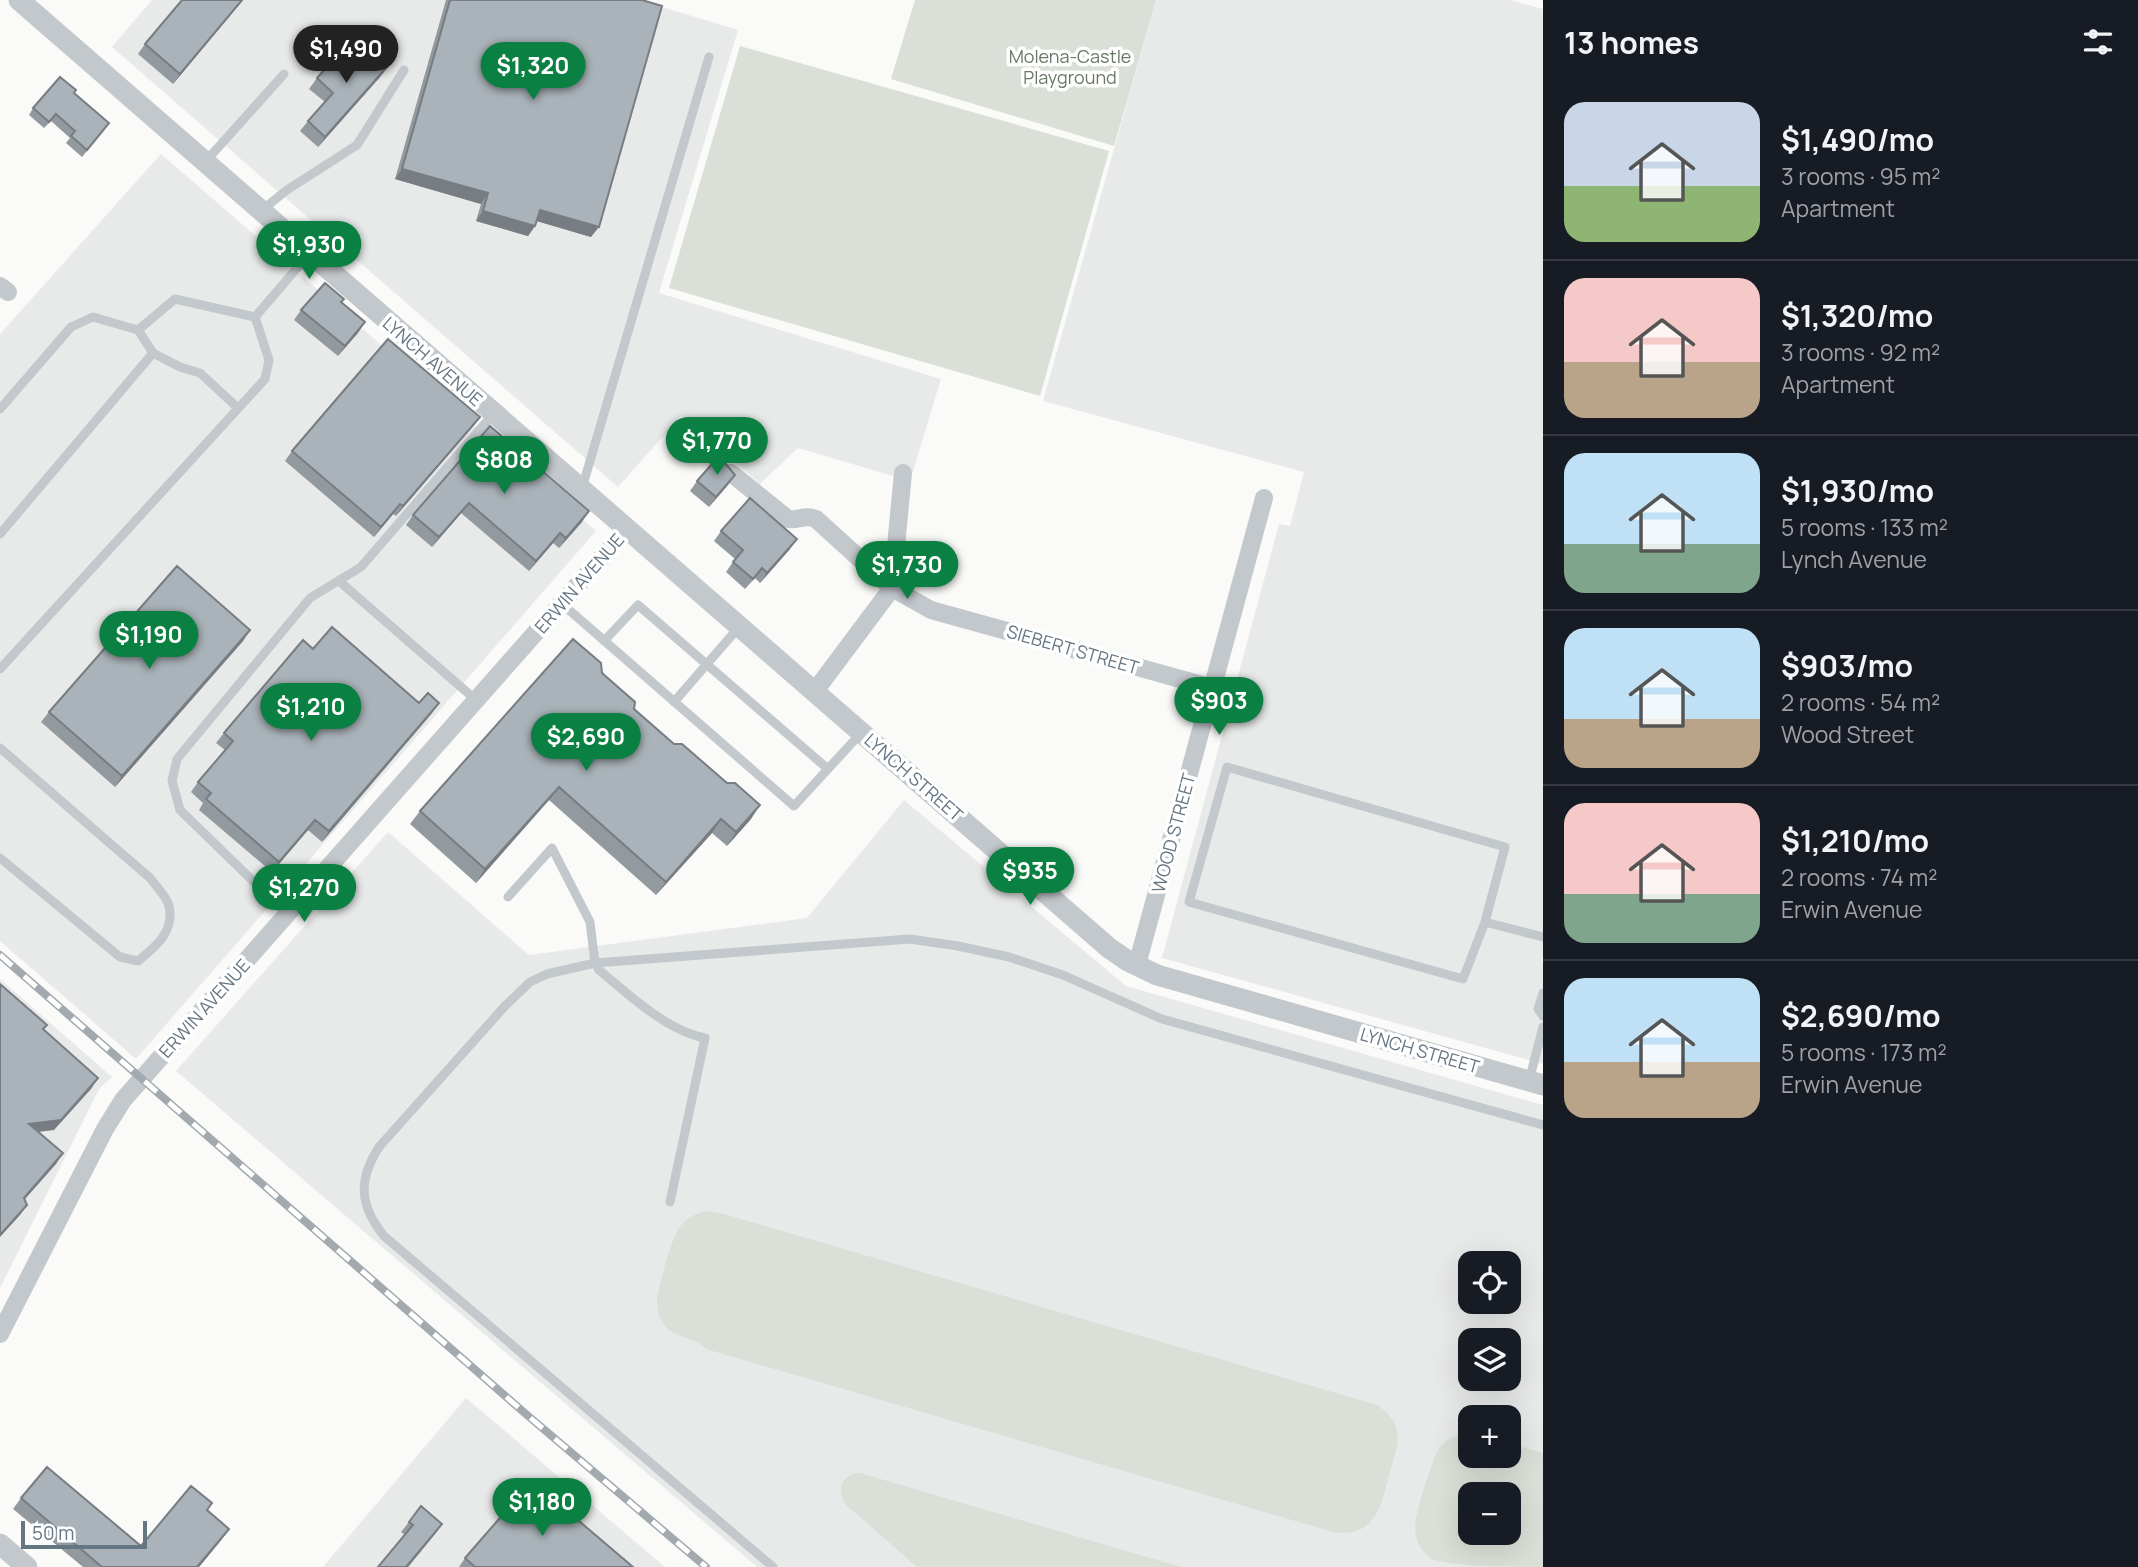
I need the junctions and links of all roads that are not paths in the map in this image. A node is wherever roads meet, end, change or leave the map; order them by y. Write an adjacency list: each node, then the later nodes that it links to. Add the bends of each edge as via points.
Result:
1 (19, 0): 5 (street, LYNCH AVENUE)
2 (709, 57): 16 (lane)
3 (404, 70): 6 (lane, via 357,145)
4 (285, 75): 5 (lane)
5 (205, 162): 6 (street, LYNCH AVENUE)
6 (261, 211): 7 (street, LYNCH AVENUE)
7 (310, 254): 8 (lane); 13 (street, LYNCH AVENUE)
8 (255, 317): 9 (lane, via 175,299); 11 (lane, via 269,360 265,379)
9 (138, 330): 10 (lane); 12 (lane, via 93,317 71,327)
10 (153, 353): 11 (lane, via 200,373); 19 (lane)
11 (238, 408): 26 (lane)
12 (0, 409)
13 (494, 413): 16 (street, LYNCH AVENUE); 20 (lane, via 361,567)
14 (731, 473): 21 (street, SIEBERT STREET, via 788,519 816,519)
15 (903, 473): 21 (street)
16 (582, 489): 18 (street, LYNCH AVENUE)
17 (1264, 498): 27 (street, WOOD STREET)
18 (627, 529): 22 (street, ERWIN AVENUE); 23 (street, LYNCH STREET)
19 (0, 534)
20 (339, 581): 29 (lane); 36 (lane, via 310,598 211,716 177,759 172,781 180,810)
21 (892, 588): 27 (street, SIEBERT STREET, via 931,610); 28 (street)
22 (561, 603): 24 (lane); 29 (street, ERWIN AVENUE)
23 (740, 626): 25 (lane); 28 (street, LYNCH STREET)
24 (604, 641): 25 (lane, via 638,605); 30 (lane)
25 (706, 664): 30 (lane); 33 (lane)
26 (0, 669)
27 (1213, 688): 40 (street, WOOD STREET)
28 (815, 691): 31 (street, LYNCH STREET)
29 (476, 700): 36 (street, ERWIN AVENUE)
30 (674, 702): 33 (lane, via 794,806)
31 (862, 732): 33 (lane); 40 (street, LYNCH STREET, via 1109,948)
32 (0, 748): 34 (lane, via 150,878 169,904 169,925 159,944 138,961 120,957)
33 (828, 769)
34 (0, 858)
35 (508, 897): 39 (lane, via 552,848 590,922)
36 (287, 914): 47 (street, ERWIN AVENUE, via 123,1100)
37 (1485, 922): 37 (lane, via 1506,847 1227,767 1189,902 1463,979); 38 (lane)
38 (1543, 937)
39 (595, 962): 45 (lane, via 910,939 958,946 1063,975 1162,1018); 46 (lane, via 643,1006 705,1038); 50 (lane, via 530,982 505,1006 379,1147 368,1165 363,1189 367,1205 384,1236)
40 (1137, 965): 44 (street, LYNCH STREET, via 1157,975)
41 (1543, 993): 42 (lane, via 1538,1009)
42 (1543, 1016)
43 (1543, 1027): 44 (lane)
44 (1536, 1083)
45 (1543, 1125)
46 (670, 1202)
47 (0, 1334)
48 (0, 1544): 49 (street)
49 (27, 1567)
50 (773, 1567)

